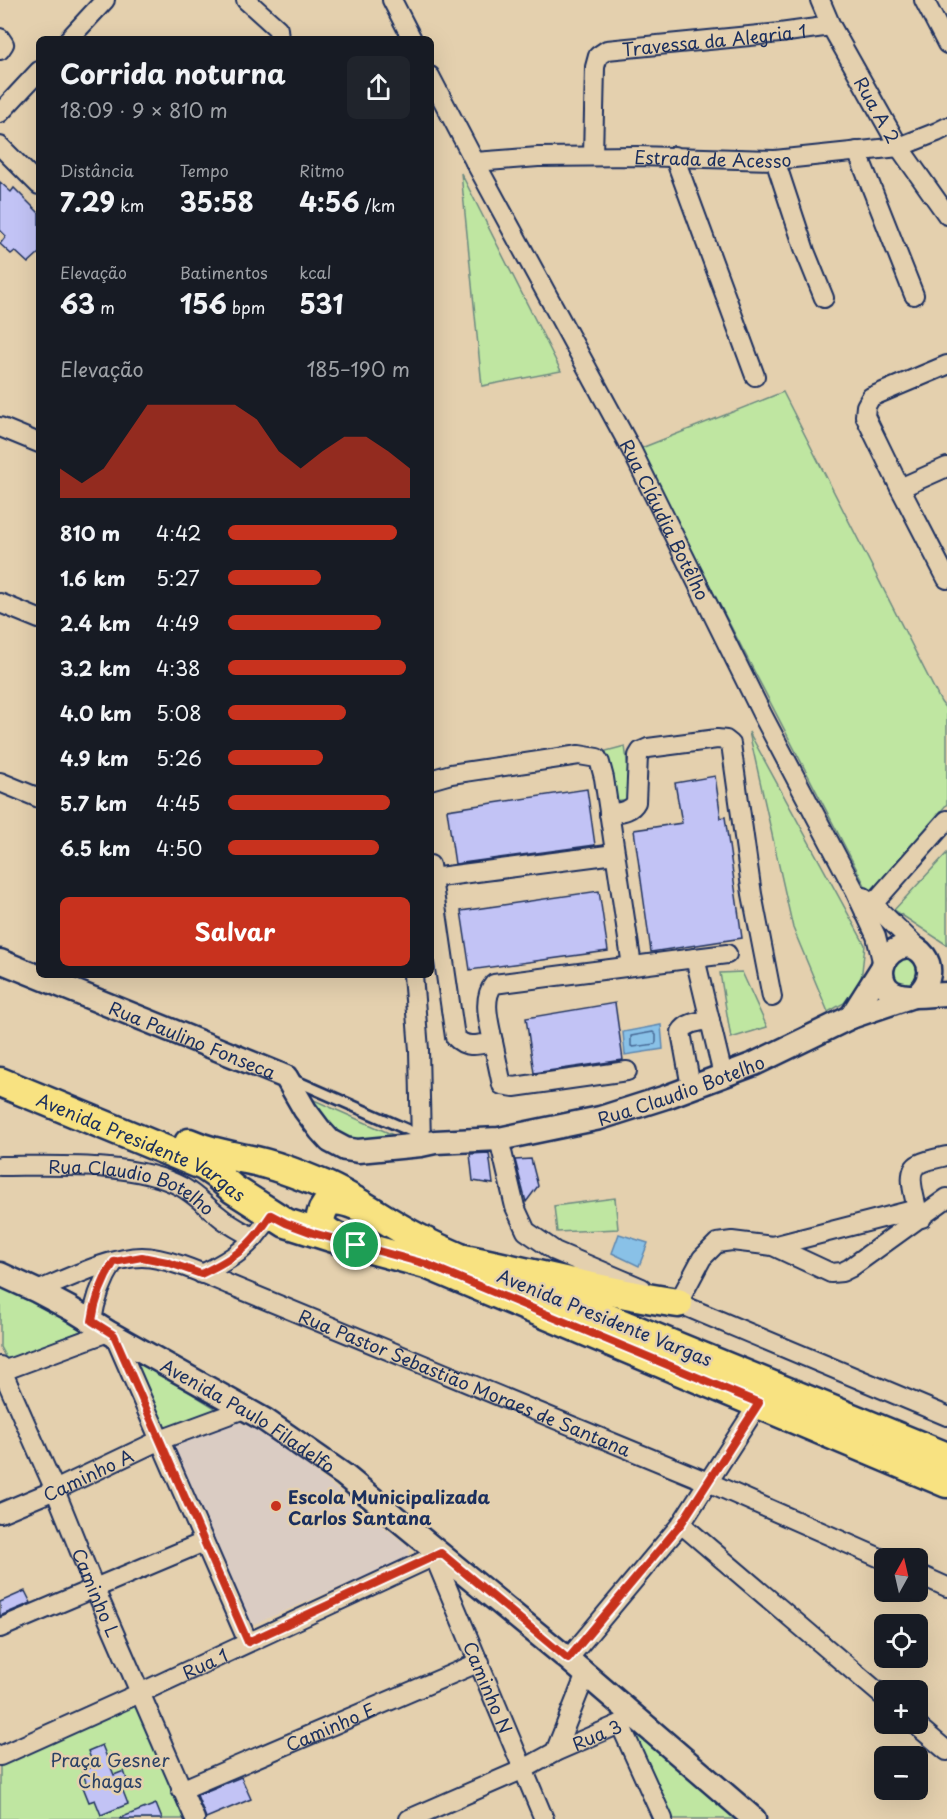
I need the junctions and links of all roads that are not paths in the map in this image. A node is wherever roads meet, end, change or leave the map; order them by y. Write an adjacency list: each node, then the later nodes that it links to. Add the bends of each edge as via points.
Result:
1 (105, 0): 8 (street)
2 (246, 0): 7 (street)
3 (392, 0): 9 (street)
4 (819, 0): 6 (street, Rua A 2)
5 (924, 0): 11 (street)
6 (831, 26): 18 (street, Rua A 2); 20 (street, Travessa da Alegria 1, via 607,50 598,56 595,68)
7 (278, 34)
8 (72, 36)
9 (410, 36)
10 (0, 38): 12 (street, via 4,44)
11 (947, 44)
12 (0, 50)
13 (36, 74): 15 (street)
14 (434, 84): 23 (street, Rua Cláudia Botêlho)
15 (2, 106)
16 (947, 127): 18 (street, Estrada de Acesso)
17 (0, 146): 24 (street)
18 (899, 147): 19 (street, Estrada de Acesso); 25 (street, Rua A 2)
19 (857, 151): 22 (street, Estrada de Acesso); 26 (street)
20 (593, 156): 21 (street, Estrada de Acesso); 23 (street, Estrada de Acesso)
21 (674, 156): 22 (street, Estrada de Acesso); 29 (street)
22 (775, 160): 27 (street)
23 (475, 162): 46 (street, Rua Cláudia Botêlho, via 631,449 855,891)
24 (36, 182)
25 (947, 215)
26 (914, 295)
27 (824, 298)
28 (947, 365): 33 (street, via 871,398 866,406 866,416)
29 (755, 376)
30 (0, 427): 31 (street)
31 (36, 442)
32 (947, 468): 33 (street)
33 (900, 488): 34 (street)
34 (946, 574)
35 (0, 603): 36 (street)
36 (36, 618)
37 (434, 779): 40 (street, via 579,755 597,758)
38 (0, 782): 39 (street)
39 (36, 797)
40 (609, 814): 43 (street); 59 (street, via 634,807 641,751 717,739 731,744 752,894)
41 (947, 820): 46 (street)
42 (947, 836): 46 (street)
43 (615, 854): 44 (street); 51 (street)
44 (434, 871)
45 (434, 892): 62 (street, via 455,1037 468,1046)
46 (872, 912): 47 (street); 52 (street, Rua Cláudia Botêlho)
47 (922, 952): 52 (street, via 901,947 886,957); 53 (street); 58 (street, via 932,966 932,978 927,988)
48 (728, 954): 49 (street)
49 (695, 958): 51 (street); 61 (street)
50 (0, 961): 54 (street, Rua Paulino Fonseca)
51 (632, 966): 62 (street, via 494,984 489,990 487,1010)
52 (882, 966): 58 (street, via 887,987 903,997); 60 (street)
53 (947, 966)
54 (36, 976)
55 (42, 978): 66 (street, Rua Paulino Fonseca)
56 (413, 978): 70 (street)
57 (947, 994): 58 (street, Rua Claudio Botelho)
58 (915, 996): 60 (street, Rua Claudio Botelho)
59 (772, 997)
60 (851, 1017): 65 (street, Rua Claudio Botelho)
61 (710, 1020): 65 (street); 68 (street, via 690,1024 681,1032)
62 (493, 1042): 64 (street, via 499,1078 506,1087)
63 (0, 1065): 74 (main road, Avenida Presidente Vargas, via 210,1152 289,1171)
64 (627, 1071)
65 (723, 1075): 68 (street, Rua Claudio Botelho)
66 (286, 1077): 70 (lane, Rua Paulino Fonseca); 70 (street, Rua Paulino Fonseca, via 330,1142 345,1149 358,1151)
67 (0, 1082): 76 (main road, Avenida Presidente Vargas, via 204,1166)
68 (691, 1087): 69 (street, Rua Claudio Botelho, via 600,1118)
69 (499, 1139): 70 (street, Rua Claudio Botelho); 85 (street, via 515,1207 526,1231 555,1251)
70 (426, 1141)
71 (947, 1156): 75 (street, via 913,1169)
72 (0, 1166): 77 (street, Rua Claudio Botelho, via 114,1169 144,1174 193,1194)
73 (947, 1198): 75 (street)
74 (374, 1212): 78 (main road, via 343,1201 333,1201 324,1208 321,1227); 80 (main road, Avenida Presidente Vargas)
75 (920, 1214): 79 (street); 79 (street, via 842,1272 831,1274)
76 (271, 1215): 77 (street); 78 (main road, Avenida Presidente Vargas)
77 (254, 1238): 83 (street, via 228,1261)
78 (356, 1245): 88 (main road, Avenida Presidente Vargas, via 426,1264)
79 (773, 1246): 85 (street, via 732,1240 717,1243 702,1258)
80 (464, 1259): 85 (main road); 92 (main road, Avenida Presidente Vargas)
81 (114, 1262): 83 (street, Rua Pastor Sebastião Moraes de Santana, via 142,1257); 84 (street, Rua Pastor Sebastião Moraes de Santana); 86 (street, via 96,1298)
82 (0, 1274): 84 (street, Avenida Paulo Filadelfo)
83 (201, 1274): 93 (street, Rua Pastor Sebastião Moraes de Santana)
84 (37, 1291): 86 (street, Avenida Paulo Filadelfo)
85 (678, 1303): 90 (street)
86 (105, 1330): 87 (street); 89 (street, Avenida Paulo Filadelfo); 91 (street)
87 (1, 1370): 95 (street, Caminho L)
88 (759, 1403): 93 (street); 94 (main road, Avenida Presidente Vargas)
89 (244, 1409): 91 (street, Caminho A); 99 (street, Avenida Paulo Filadelfo, via 344,1475)
90 (947, 1416)
91 (160, 1440): 95 (street, Caminho A); 98 (street)
92 (947, 1457)
93 (708, 1482): 97 (street); 100 (street, Rua Pastor Sebastião Moraes de Santana)
94 (947, 1482)
95 (55, 1490): 96 (street, Caminho A); 103 (street, Caminho L)
96 (0, 1513)
97 (681, 1524): 106 (street); 109 (street)
98 (204, 1542): 103 (street); 105 (street)
99 (438, 1554): 105 (street, Rua 1); 106 (street, Avenida Paulo Filadelfo); 107 (street, Caminho N)
100 (874, 1555)
101 (928, 1578): 102 (street)
102 (947, 1587)
103 (95, 1589): 104 (street); 110 (street, Caminho L)
104 (0, 1628)
105 (248, 1642): 110 (street, Rua 1)
106 (568, 1659): 108 (street, Avenida Paulo Filadelfo)
107 (480, 1662): 116 (street, Caminho N); 117 (street, Caminho E)
108 (586, 1674): 111 (street, Avenida Paulo Filadelfo); 114 (street, Rua 3)
109 (874, 1689)
110 (140, 1693): 115 (street, Rua 1); 117 (street, Caminho L)
111 (628, 1720): 114 (street, Rua 3); 121 (street); 122 (street, Avenida Paulo Filadelfo)
112 (927, 1734): 113 (street)
113 (947, 1751)
114 (555, 1752): 116 (street, Rua 3)
115 (0, 1756)
116 (524, 1770): 119 (street, Rua 3); 120 (street, Caminho N)
117 (181, 1790): 118 (street, Caminho L)
118 (195, 1819)
119 (409, 1819)
120 (544, 1819)
121 (663, 1819)
122 (754, 1819)

